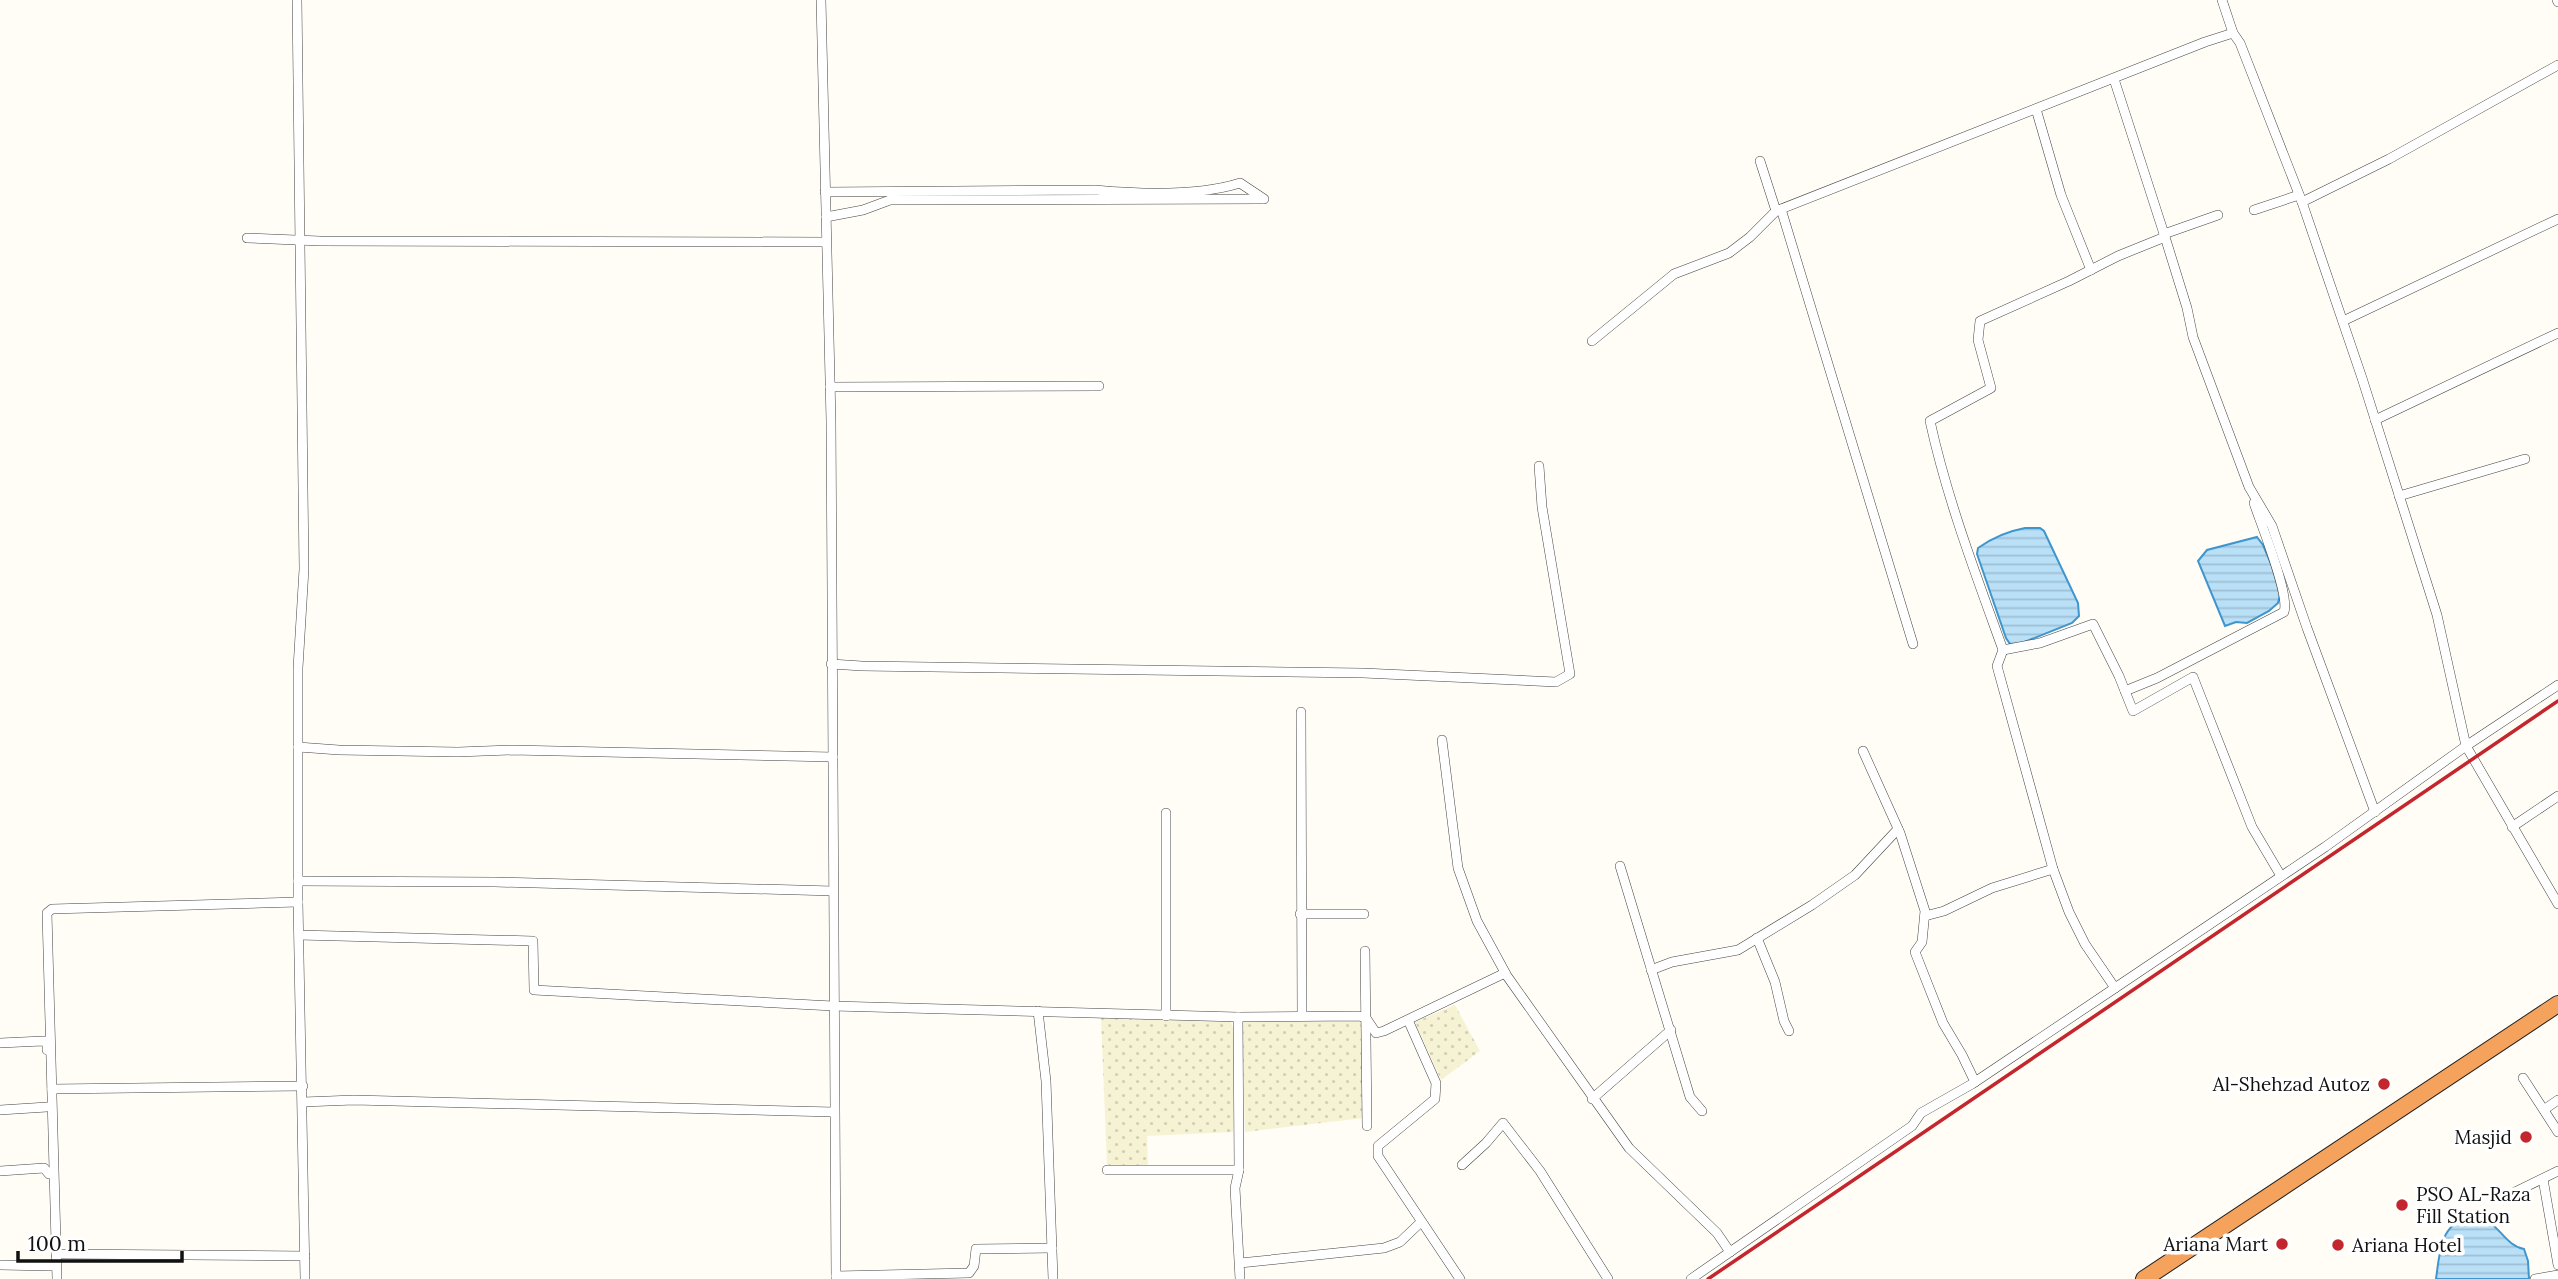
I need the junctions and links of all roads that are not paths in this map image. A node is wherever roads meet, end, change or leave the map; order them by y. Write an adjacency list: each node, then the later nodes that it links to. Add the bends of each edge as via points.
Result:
1 (297, 0): 18 (street)
2 (821, 0): 9 (street)
3 (2222, 0): 4 (street)
4 (2233, 33): 6 (street); 10 (street)
5 (2558, 65): 10 (street, via 2389,159)
6 (2114, 79): 7 (street); 16 (street)
7 (2036, 109): 11 (street); 20 (street, via 2061,195)
8 (1760, 161): 11 (street)
9 (825, 192): 14 (street); 14 (street, via 1220,190 1240,183 1264,200 890,200)
10 (2301, 199): 12 (street); 21 (street)
11 (1778, 210): 23 (street, via 1729,253 1674,274); 31 (street)
12 (2255, 210)
13 (2218, 215): 16 (street)
14 (825, 217): 19 (street)
15 (2558, 219): 21 (street)
16 (2165, 236): 20 (street); 29 (street, via 2193,337)
17 (247, 237): 18 (street)
18 (299, 239): 19 (street); 39 (street, via 304,569)
19 (826, 242): 25 (street)
20 (2091, 270): 32 (street, via 1980,321 1978,340 1991,388 1930,421 1939,461)
21 (2343, 321): 26 (street)
22 (2558, 333): 26 (street)
23 (1592, 341)
24 (1099, 386): 25 (street)
25 (830, 387): 33 (street)
26 (2375, 420): 30 (street)
27 (2525, 459): 30 (street)
28 (1539, 466): 33 (street, via 1570,674 1556,682 1363,673)
29 (2249, 487): 35 (street, via 2282,585 2284,612); 43 (street, via 2272,526)
30 (2399, 496): 38 (street, via 2437,615)
31 (1913, 644)
32 (2003, 650): 35 (street, via 2093,625); 48 (street, via 1997,666)
33 (831, 664): 41 (street)
34 (2558, 684): 38 (street)
35 (2125, 691): 49 (street, via 2133,710 2193,677 2252,827)
36 (1301, 712): 54 (street)
37 (1441, 740): 61 (street, via 1458,868 1477,921)
38 (2466, 746): 43 (street); 45 (street)
39 (298, 747): 41 (street); 50 (street)
40 (1863, 751): 46 (street)
41 (833, 757): 51 (street)
42 (2558, 796): 45 (street)
43 (2375, 812): 49 (street)
44 (1166, 813): 66 (street)
45 (2512, 827): 53 (street)
46 (1898, 829): 56 (street); 58 (street, via 1855,875)
47 (1620, 866): 60 (street)
48 (2053, 869): 56 (street); 62 (street, via 2085,944)
49 (2281, 876): 62 (street)
50 (298, 881): 51 (street); 52 (street)
51 (833, 891): 64 (street)
52 (298, 902): 57 (street); 77 (street, via 49,910)
53 (2558, 904)
54 (1300, 914): 55 (street); 67 (street)
55 (1364, 914)
56 (1925, 916): 75 (street, via 1923,942 1915,952 1943,1023)
57 (299, 935): 64 (street, via 533,941 534,990); 76 (street)
58 (1758, 938): 60 (street, via 1738,950 1672,962); 72 (street)
59 (1365, 951): 69 (street)
60 (1651, 971): 71 (street)
61 (1505, 973): 70 (street); 78 (street)
62 (2115, 988): 75 (street)
63 (2558, 1004): 115 (highway)
64 (833, 1006): 65 (street); 85 (street)
65 (1038, 1011): 66 (street); 97 (street, via 1046,1081)
66 (1166, 1016): 68 (street)
67 (1302, 1016): 68 (street); 69 (street)
68 (1238, 1017): 90 (street)
69 (1366, 1018): 70 (street, via 1376,1033); 86 (street)
70 (1408, 1020): 96 (street, via 1436,1083 1435,1099 1378,1146 1378,1156)
71 (1671, 1030): 78 (street); 84 (street, via 1690,1097)
72 (1789, 1031)
73 (0, 1043): 81 (street, via 47,1041)
74 (2523, 1078): 82 (street)
75 (1975, 1082): 98 (street, via 1921,1113 1912,1126)
76 (303, 1087): 77 (street); 80 (street)
77 (52, 1089): 99 (street)
78 (1592, 1099): 98 (street, via 1629,1149 1717,1233)
79 (2558, 1100): 82 (street)
80 (303, 1102): 85 (street); 100 (street)
81 (47, 1107): 83 (street); 93 (street)
82 (2545, 1109): 87 (street)
83 (0, 1110)
84 (1702, 1111)
85 (834, 1112): 106 (street)
86 (1367, 1126)
87 (2558, 1132)
88 (1462, 1165): 113 (street, via 1503,1123 1540,1171)
89 (1107, 1170): 90 (street)
90 (1239, 1170): 101 (street, via 1235,1188)
91 (0, 1171): 93 (street, via 44,1168)
92 (2558, 1171): 94 (street)
93 (49, 1174): 104 (street)
94 (2543, 1179): 95 (street); 103 (street)
95 (2511, 1194)
96 (1421, 1222): 101 (street, via 1400,1242 1384,1248); 107 (street)
97 (1052, 1248): 106 (street, via 976,1249 969,1273); 111 (street)
98 (1730, 1252): 114 (street)
99 (56, 1254): 100 (street); 109 (street)
100 (305, 1256): 110 (street)
101 (1240, 1263): 112 (street)
102 (0, 1265): 104 (street)
103 (2558, 1265)
104 (51, 1266): 108 (street)
105 (2558, 1275): 116 (street)
106 (836, 1278)
107 (1456, 1278)
108 (52, 1279)
109 (57, 1279)
110 (304, 1279)
111 (1053, 1279)
112 (1240, 1279)
113 (1608, 1279)
114 (1692, 1279)
115 (2144, 1279)
116 (2535, 1279)

